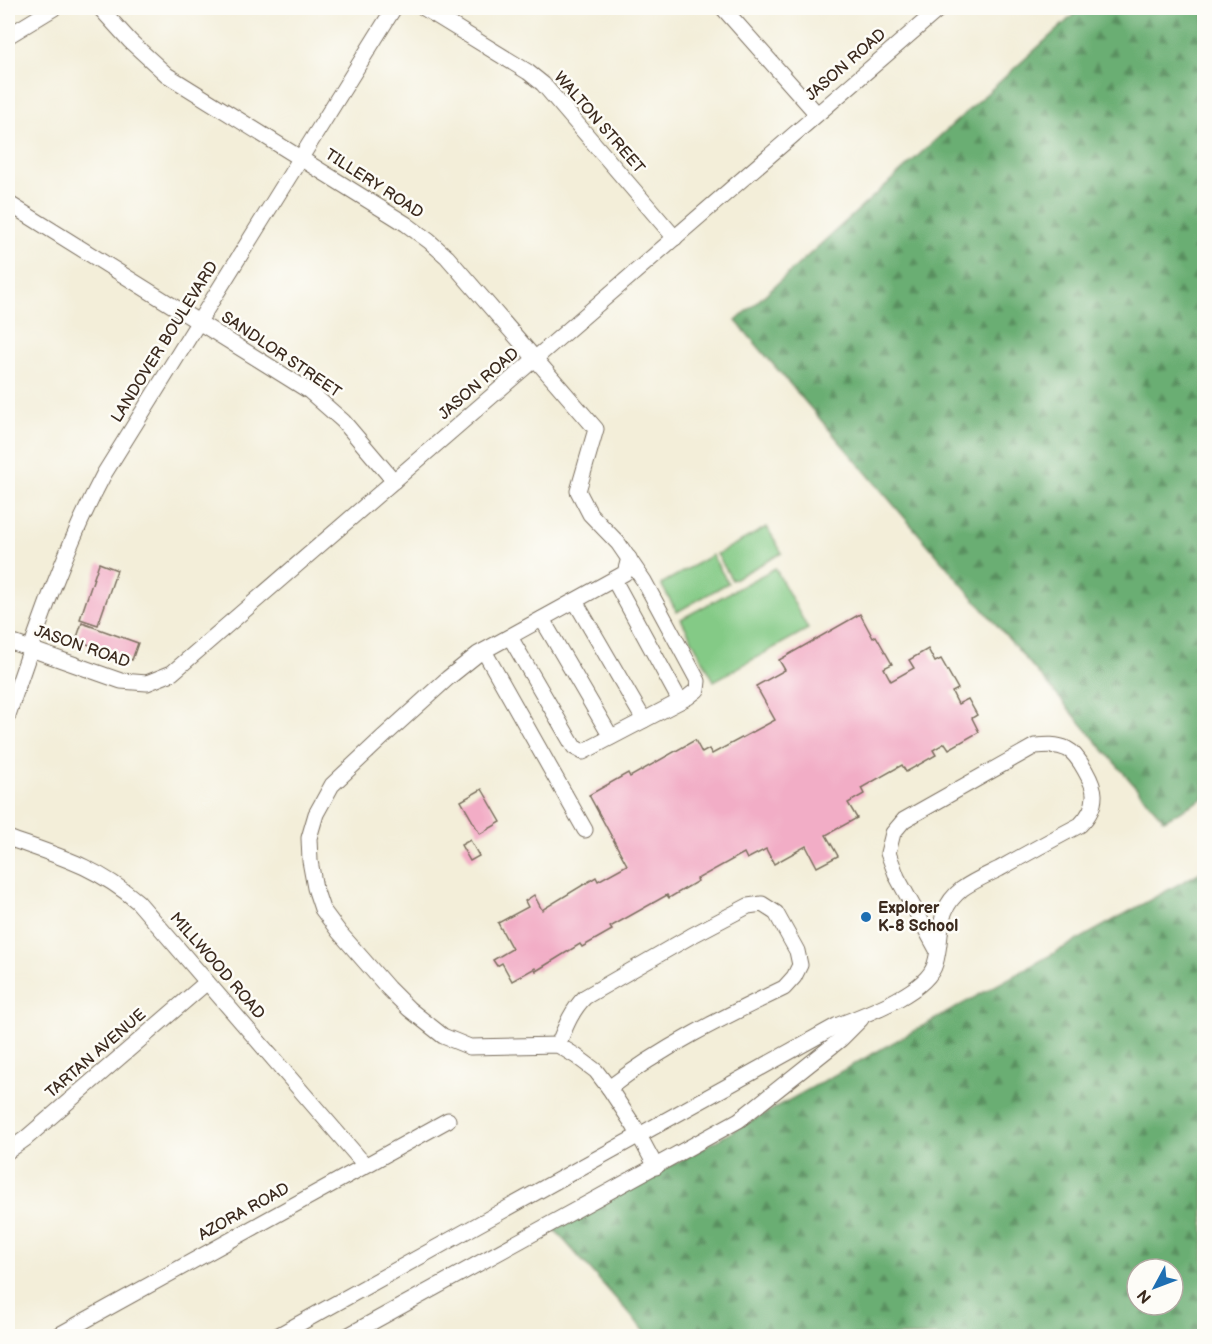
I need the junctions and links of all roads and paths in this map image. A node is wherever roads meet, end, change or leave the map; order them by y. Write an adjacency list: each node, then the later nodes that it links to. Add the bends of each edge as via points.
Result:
1 (54, 8): 7 (street)
2 (100, 8): 9 (street, TILLERY ROAD, via 167,75)
3 (394, 8): 9 (street, LANDOVER BOULEVARD)
4 (424, 8): 11 (street, WALTON STREET, via 543,84)
5 (723, 8): 8 (street)
6 (940, 8): 8 (street, JASON ROAD)
7 (8, 36)
8 (817, 114): 11 (street, JASON ROAD)
9 (300, 158): 12 (street, LANDOVER BOULEVARD); 13 (street, TILLERY ROAD, via 429,241)
10 (8, 203): 12 (street, SANDLOR STREET)
11 (675, 238): 13 (street, JASON ROAD)
12 (199, 322): 14 (street, SANDLOR STREET, via 326,404); 21 (street, LANDOVER BOULEVARD, via 85,510)
13 (535, 359): 14 (street, JASON ROAD); 15 (street, TILLERY ROAD, via 596,429 578,491 590,514)
14 (394, 481): 21 (street, JASON ROAD, via 172,673 159,680 121,681)
15 (628, 558): 16 (street, via 625,573); 23 (street, via 698,681 697,690)
16 (614, 580): 17 (street); 23 (street)
17 (575, 601): 18 (street); 25 (street)
18 (542, 619): 19 (street); 26 (street)
19 (510, 637): 22 (street); 26 (street, via 574,747 583,752)
20 (8, 641): 21 (street, JASON ROAD)
21 (31, 649): 24 (street, LANDOVER BOULEVARD)
22 (484, 651): 27 (street); 32 (street, via 448,678 332,785 316,814 309,838 315,888 322,909 367,964 409,1009 443,1036 470,1047)
23 (680, 701): 25 (street)
24 (8, 715)
25 (644, 720): 26 (street)
26 (611, 737)
27 (585, 830)
28 (8, 838): 30 (street, MILLWOOD ROAD, via 78,863 120,886)
29 (937, 950): 29 (street, via 943,912 962,889 1080,825 1089,816 1095,793 1070,750 1056,745 1035,746 904,820 893,833 888,853 897,877); 31 (street, via 935,966 919,985)
30 (207, 982): 36 (street, TARTAN AVENUE); 37 (street, MILLWOOD ROAD)
31 (865, 1015): 35 (street, via 836,1026); 38 (street, via 753,1111)
32 (558, 1046): 33 (street, via 596,1071); 33 (street, via 572,1012 585,997 748,906 762,904 776,913 797,951 800,965 784,988 670,1048)
33 (609, 1088): 35 (street)
34 (448, 1120): 37 (street, AZORA ROAD)
35 (640, 1136): 38 (street); 40 (street)
36 (8, 1151)
37 (365, 1166): 39 (street, AZORA ROAD)
38 (656, 1167): 41 (street)
39 (57, 1336)
40 (277, 1336)
41 (347, 1336)

